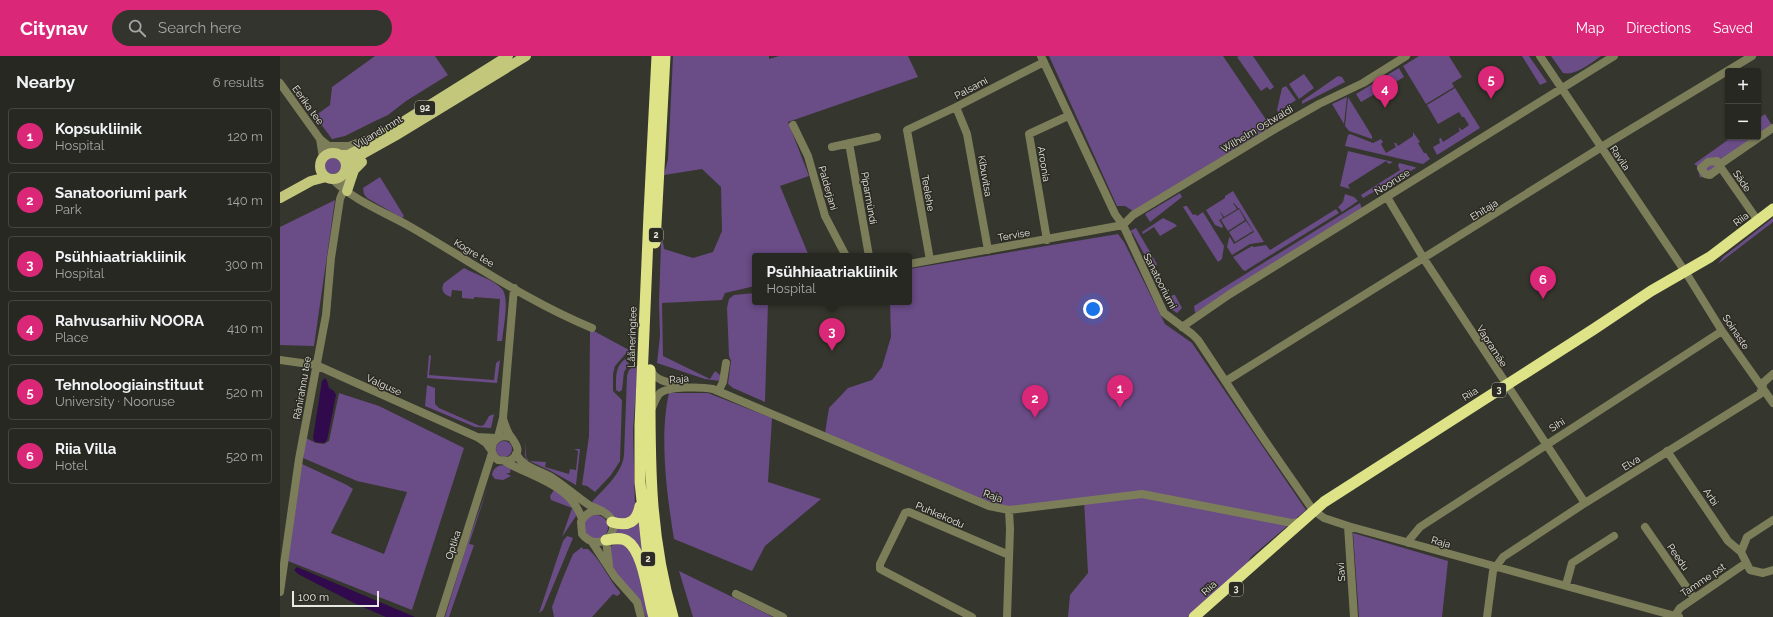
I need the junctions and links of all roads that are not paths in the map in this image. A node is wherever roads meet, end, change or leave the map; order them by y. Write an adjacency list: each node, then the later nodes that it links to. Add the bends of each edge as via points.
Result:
1 (508, 56): 17 (main road, Viljandi mnt / 92)
2 (526, 56): 17 (main road, Viljandi mnt / 92)
3 (657, 56): 69 (highway, Lääneringtee / 2, via 640,426)
4 (665, 56): 50 (highway, Lääneringtee / 2)
5 (1406, 56): 34 (street, Wilhelm Ostwaldi, via 1362,83 1275,129 1133,215)
6 (1540, 56): 11 (street, Ravila)
7 (1614, 56): 11 (street, Nooruse)
8 (1752, 56): 23 (street, Ehitaja)
9 (1042, 59): 12 (street, Palsami); 13 (street, Sanatooriumi)
10 (280, 83): 19 (street, Eerika tee)
11 (1562, 88): 23 (street, Ravila); 30 (street, Nooruse)
12 (956, 107): 16 (street, Palsami); 36 (street, Kibuvitsa, via 967,134)
13 (1068, 116): 34 (street, Sanatooriumi, via 1115,214); 35 (street, Aroonia, via 1029,134)
14 (793, 125): 37 (street, Palderjani, via 808,156 825,216)
15 (1773, 128): 33 (street, Säde, via 1719,165)
16 (907, 130): 39 (street, Teelehe)
17 (395, 131): 21 (street, via 355,145); 24 (main road, Viljandi mnt / 92, via 348,155); 26 (main road, Viljandi mnt / 92, via 361,155); 28 (main road, via 354,170)
18 (877, 137): 20 (street)
19 (320, 139): 21 (street, Eerika tee); 25 (street, Eerika tee)
20 (849, 143): 22 (street); 38 (street, Piparmündi)
21 (331, 146): 24 (street, Eerika tee)
22 (832, 147)
23 (1602, 148): 40 (street, Ehitaja); 42 (street, Ravila)
24 (340, 155): 25 (main road, via 331,153); 26 (main road, via 344,158)
25 (322, 160): 27 (main road, via 322,173); 29 (main road, via 305,181)
26 (345, 171): 27 (main road, via 337,179); 28 (street)
27 (329, 178): 28 (street, Kogre tee); 29 (main road, via 320,177)
28 (347, 191): 43 (street, Kogre tee); 49 (street, Ränirahnu tee, via 340,198 326,315)
29 (284, 196)
30 (1387, 197): 40 (street, Vapramäe); 44 (street, Nooruse)
31 (1773, 209): 33 (highway, Riia / 3)
32 (1773, 215): 42 (highway, Riia / 3, via 1719,257)
33 (1758, 221): 42 (highway, Riia / 3)
34 (1123, 225): 35 (street, Tervise); 44 (street, Sanatooriumi, via 1164,313)
35 (1047, 240): 36 (street, Tervise)
36 (988, 250): 39 (street, Tervise)
37 (844, 253)
38 (868, 253)
39 (930, 260): 41 (street, Tervise)
40 (1424, 260): 52 (street, Ehitaja); 53 (street, Vapramäe)
41 (912, 263)
42 (1686, 274): 46 (street, Soinaste); 53 (highway, Riia / 3, via 1657,287)
43 (514, 288): 45 (street, Kogre tee); 59 (street)
44 (1182, 327): 52 (street, Sanatooriumi, via 1198,340)
45 (592, 328)
46 (1722, 331): 54 (street, Soinaste); 63 (street, Sihi)
47 (280, 360): 49 (street, Valguse)
48 (726, 363): 56 (street)
49 (316, 365): 60 (street, Valguse); 91 (street, Ränirahnu tee, via 299,459)
50 (650, 368): 55 (street, Raja, via 654,375 664,381); 58 (highway, Lääneringtee / 2)
51 (1773, 374): 54 (street, Elva)
52 (1226, 382): 73 (street, Sanatooriumi)
53 (1507, 387): 63 (street, Vapramäe); 73 (highway, Riia / 3)
54 (1762, 387): 57 (street, Soinaste); 64 (street, Elva, via 1760,394)
55 (699, 388): 56 (street, Raja); 58 (street, Raja, via 664,391 658,396)
56 (719, 390): 71 (street, Raja, via 988,506)
57 (1773, 403)
58 (650, 413): 98 (highway, Lääneringtee / 2, via 650,475 654,531)
59 (502, 418): 61 (street); 62 (street)
60 (477, 437): 61 (street, Valguse); 65 (street, Valguse)
61 (497, 438): 62 (street, via 504,435); 65 (street, via 493,442)
62 (512, 438): 66 (street, via 517,444)
63 (1546, 445): 70 (street, Vapramäe); 83 (street, Sihi, via 1420,527)
64 (1667, 451): 70 (street, Elva); 84 (street, Arbi, via 1728,541)
65 (491, 452): 67 (street, via 495,458); 68 (street, Optika)
66 (516, 454): 67 (street, via 512,459); 72 (street, via 526,466 554,479)
67 (503, 462): 68 (street, Optika, via 492,467); 74 (street, via 548,482 563,492 577,506)
68 (485, 480): 94 (street, Optika)
69 (641, 500): 76 (highway, via 633,522); 97 (highway, Lääneringtee / 2, via 648,557)
70 (1585, 503): 88 (street, Elva, via 1503,557)
71 (1009, 510): 77 (street, Raja, via 1142,494 1292,523); 85 (street)
72 (600, 511): 74 (street, via 590,512); 76 (street, via 609,516)
73 (1316, 512): 77 (highway, Riia / 3); 78 (street, Raja, via 1324,518); 103 (highway, Riia / 3)
74 (582, 519): 82 (street, via 582,534)
75 (1773, 520): 84 (street, via 1747,537)
76 (612, 522): 81 (street, via 612,530)
77 (1299, 522): 102 (highway, Riia / 3)
78 (1348, 526): 83 (street, Raja); 104 (street, Savi)
79 (1645, 527): 93 (street, Peedu)
80 (1614, 536): 90 (street, via 1572,563)
81 (606, 540): 82 (street); 87 (street); 96 (highway, via 623,540 636,550)
82 (592, 542): 87 (street)
83 (1409, 543): 88 (street, Raja)
84 (1741, 552): 86 (street)
85 (1009, 555): 100 (street, Puhkekodu, via 909,512 906,513 880,564 880,569); 101 (street)
86 (1746, 563): 89 (street, via 1750,570 1756,573); 93 (street, Tamme pst)
87 (609, 567): 95 (street, via 637,602)
88 (1494, 567): 90 (street, Raja); 105 (street)
89 (1773, 570)
90 (1566, 585): 106 (street, Raja)
91 (280, 592)
92 (736, 594): 99 (street)
93 (1694, 598): 106 (street, Tamme pst, via 1680,608)
94 (440, 617)
95 (642, 617)
96 (654, 617)
97 (663, 617)
98 (673, 617)
99 (783, 617)
100 (972, 617)
101 (1007, 617)
102 (1194, 617)
103 (1205, 617)
104 (1354, 617)
105 (1487, 617)
106 (1676, 617)

